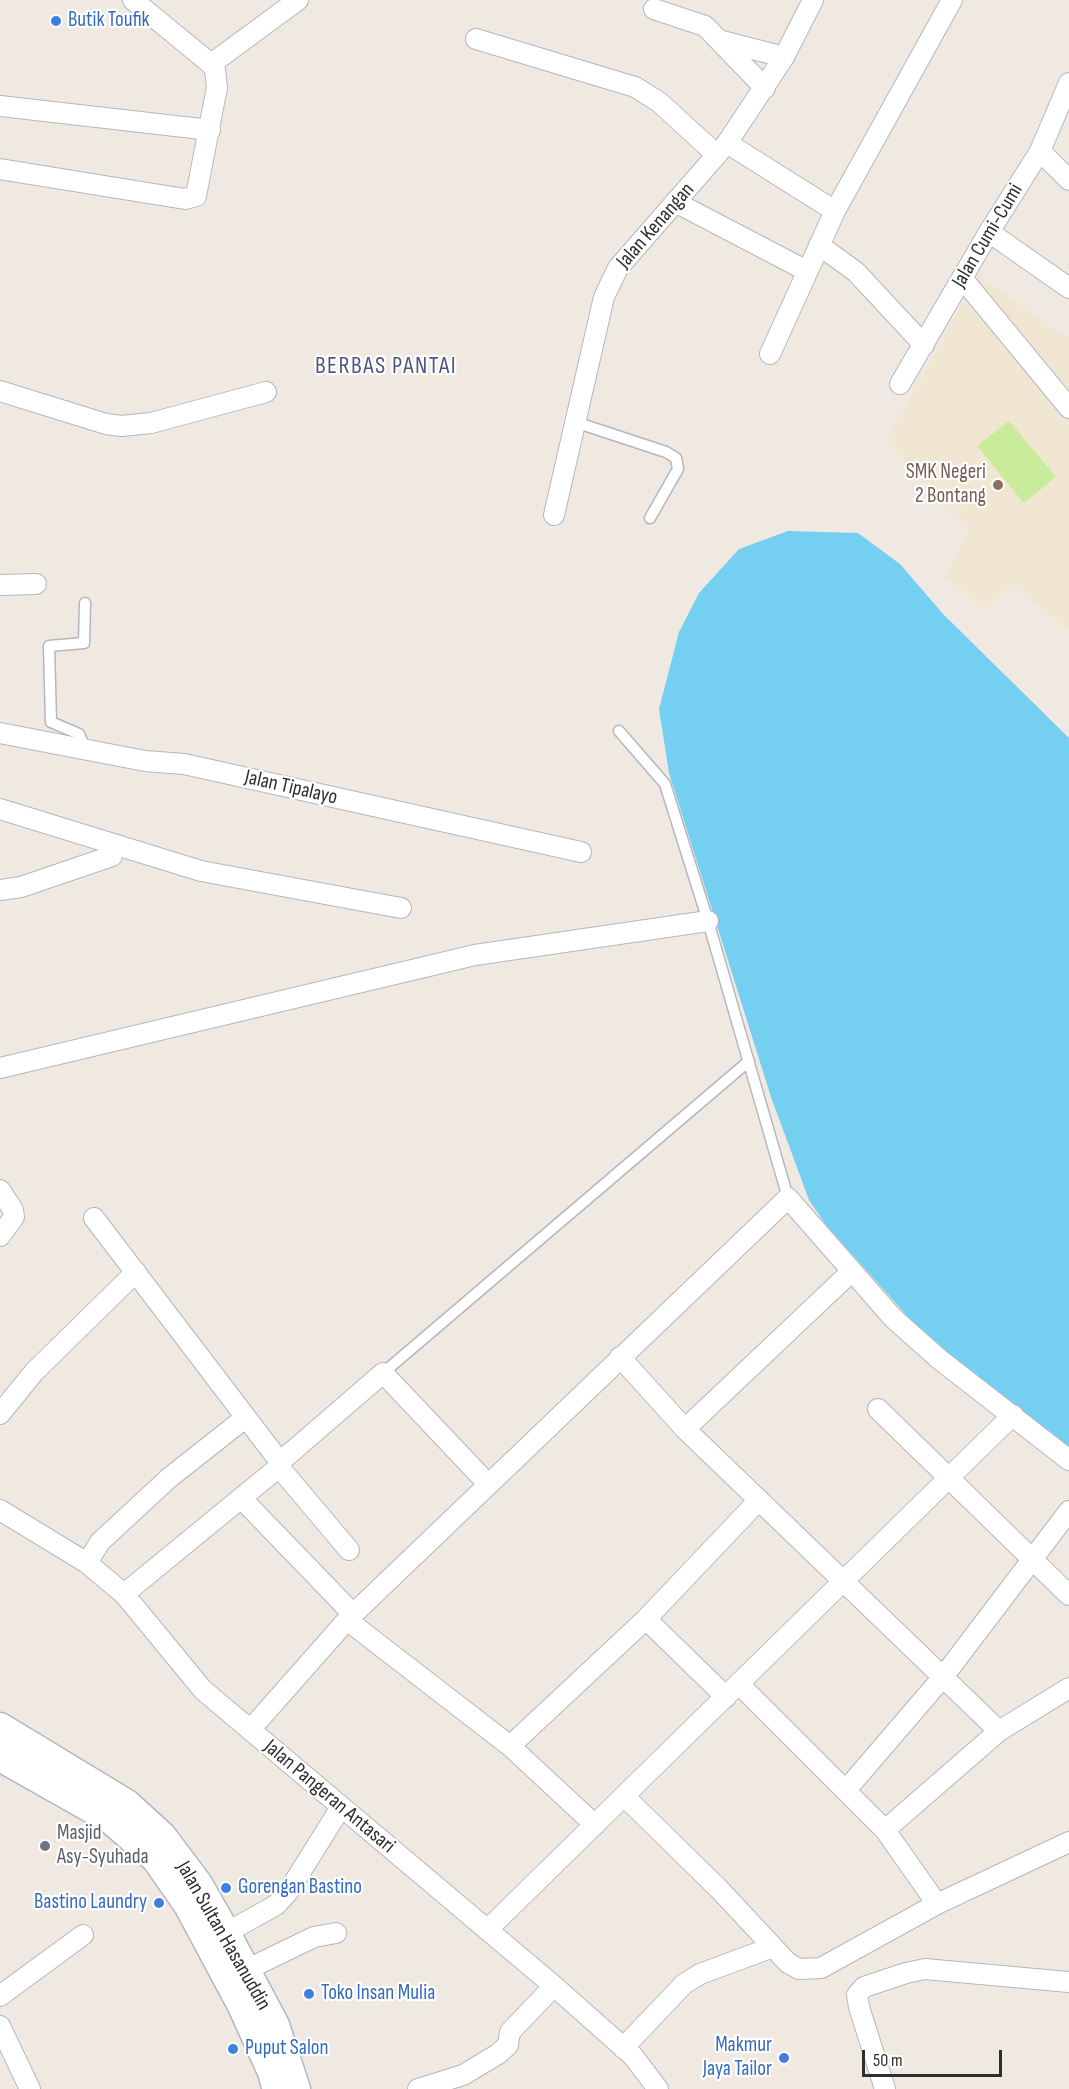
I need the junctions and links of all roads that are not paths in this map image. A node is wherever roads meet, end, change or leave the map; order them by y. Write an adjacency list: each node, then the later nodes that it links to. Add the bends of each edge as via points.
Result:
1 (133, 0): 9 (street)
2 (298, 0): 9 (street)
3 (813, 0): 8 (street, Jalan Kenangan)
4 (952, 0): 19 (street)
5 (654, 9): 7 (street, via 705,26)
6 (476, 39): 14 (street, via 635,87)
7 (722, 41): 8 (street); 11 (street)
8 (784, 57): 11 (street, Jalan Kenangan)
9 (211, 64): 13 (street, via 217,87)
10 (1069, 83): 15 (street, Jalan Cumi-Cumi)
11 (765, 88): 14 (street, Jalan Kenangan)
12 (0, 106): 13 (street)
13 (210, 130): 16 (street, via 199,192 191,199)
14 (722, 149): 18 (street, Jalan Kenangan); 19 (street)
15 (1040, 151): 17 (street); 20 (street, Jalan Cumi-Cumi)
16 (0, 169)
17 (1069, 180)
18 (675, 202): 22 (street); 31 (street, Jalan Kenangan, via 618,268 604,297)
19 (836, 211): 21 (street)
20 (989, 232): 23 (street, Jalan Cumi-Cumi); 24 (street)
21 (819, 245): 22 (street); 25 (street, via 856,273)
22 (807, 271): 26 (street)
23 (962, 278): 25 (street, Jalan Cumi-Cumi); 30 (street)
24 (1069, 288)
25 (924, 345): 27 (street, Jalan Cumi-Cumi)
26 (770, 354)
27 (900, 384)
28 (0, 391): 29 (street, via 122,426 151,423)
29 (266, 392)
30 (1069, 408)
31 (575, 422): 32 (street, Jalan Kenangan); 33 (lane, via 676,458 678,469)
32 (554, 515)
33 (650, 518)
34 (36, 584): 35 (street)
35 (0, 585)
36 (85, 603): 39 (lane, via 84,643 50,646 51,722 79,734)
37 (619, 731): 45 (lane, via 665,784)
38 (0, 733): 39 (street, Jalan Tipalayo)
39 (86, 750): 41 (street, Jalan Tipalayo, via 184,764)
40 (0, 809): 44 (street, via 201,871)
41 (581, 852)
42 (112, 856): 43 (street, via 21,887)
43 (0, 890)
44 (400, 908)
45 (708, 921): 46 (lane); 47 (street, via 475,955)
46 (749, 1061): 49 (lane); 55 (lane)
47 (0, 1068)
48 (0, 1190): 51 (street, via 14,1216)
49 (788, 1198): 53 (street); 54 (street)
50 (94, 1218): 52 (street)
51 (0, 1236)
52 (136, 1272): 57 (street, via 34,1372); 59 (street)
53 (851, 1272): 58 (street, via 916,1339); 60 (street)
54 (620, 1357): 60 (street); 64 (street)
55 (383, 1373): 62 (street); 64 (street)
56 (878, 1409): 63 (street)
57 (0, 1414)
58 (1013, 1414): 61 (street); 63 (street)
59 (245, 1418): 62 (street); 71 (street, via 169,1478 100,1542)
60 (685, 1429): 66 (street)
61 (1069, 1460)
62 (279, 1465): 65 (street); 69 (street)
63 (948, 1478): 70 (street); 72 (street)
64 (488, 1484): 75 (street)
65 (242, 1499): 73 (street); 75 (street)
66 (759, 1500): 72 (street); 76 (street)
67 (0, 1510): 71 (street, Jalan Pangeran Antasari)
68 (1069, 1511): 70 (street)
69 (350, 1550)
70 (1032, 1559): 74 (street); 77 (street)
71 (87, 1563): 73 (street, Jalan Pangeran Antasari)
72 (844, 1582): 77 (street); 79 (street)
73 (124, 1594): 81 (street, Jalan Pangeran Antasari, via 188,1675)
74 (1069, 1595)
75 (350, 1617): 81 (street); 83 (street)
76 (646, 1619): 79 (street); 83 (street)
77 (943, 1677): 82 (street); 85 (street)
78 (1069, 1688): 82 (street)
79 (733, 1691): 85 (street); 86 (street)
80 (0, 1728): 93 (street, Jalan Sultan Hasanuddin, via 127,1804 162,1836 198,1884)
81 (250, 1730): 87 (street, Jalan Pangeran Antasari)
82 (999, 1731): 89 (street)
83 (510, 1746): 88 (street)
84 (0, 1757): 104 (street, Jalan Sultan Hasanuddin, via 110,1819 156,1859 188,1905 242,2006)
85 (846, 1790): 89 (street)
86 (624, 1796): 88 (street); 96 (street)
87 (341, 1807): 92 (street, Jalan Pangeran Antasari); 93 (street, via 288,1892 276,1905)
88 (595, 1825): 92 (street)
89 (885, 1830): 91 (street)
90 (1069, 1842): 91 (street)
91 (937, 1904): 96 (street, via 821,1968 799,1969)
92 (487, 1930): 99 (street, Jalan Pangeran Antasari)
93 (226, 1933): 97 (street, Jalan Sultan Hasanuddin)
94 (336, 1933): 97 (street, via 314,1936)
95 (83, 1935): 100 (street)
96 (773, 1947): 102 (street, via 700,1974 684,1984)
97 (246, 1970): 105 (street, Jalan Sultan Hasanuddin, via 275,2025)
98 (1069, 1982): 108 (street, via 925,1969 864,1987 857,1995 859,2007)
99 (554, 1986): 102 (street, Jalan Pangeran Antasari); 106 (street, via 510,2032 508,2046 498,2054 463,2075)
100 (0, 1996)
101 (1, 2031): 103 (street)
102 (623, 2048): 107 (street, Jalan Pangeran Antasari)
103 (30, 2089)
104 (276, 2089)
105 (296, 2089)
106 (418, 2089)
107 (658, 2089)
108 (885, 2089)

